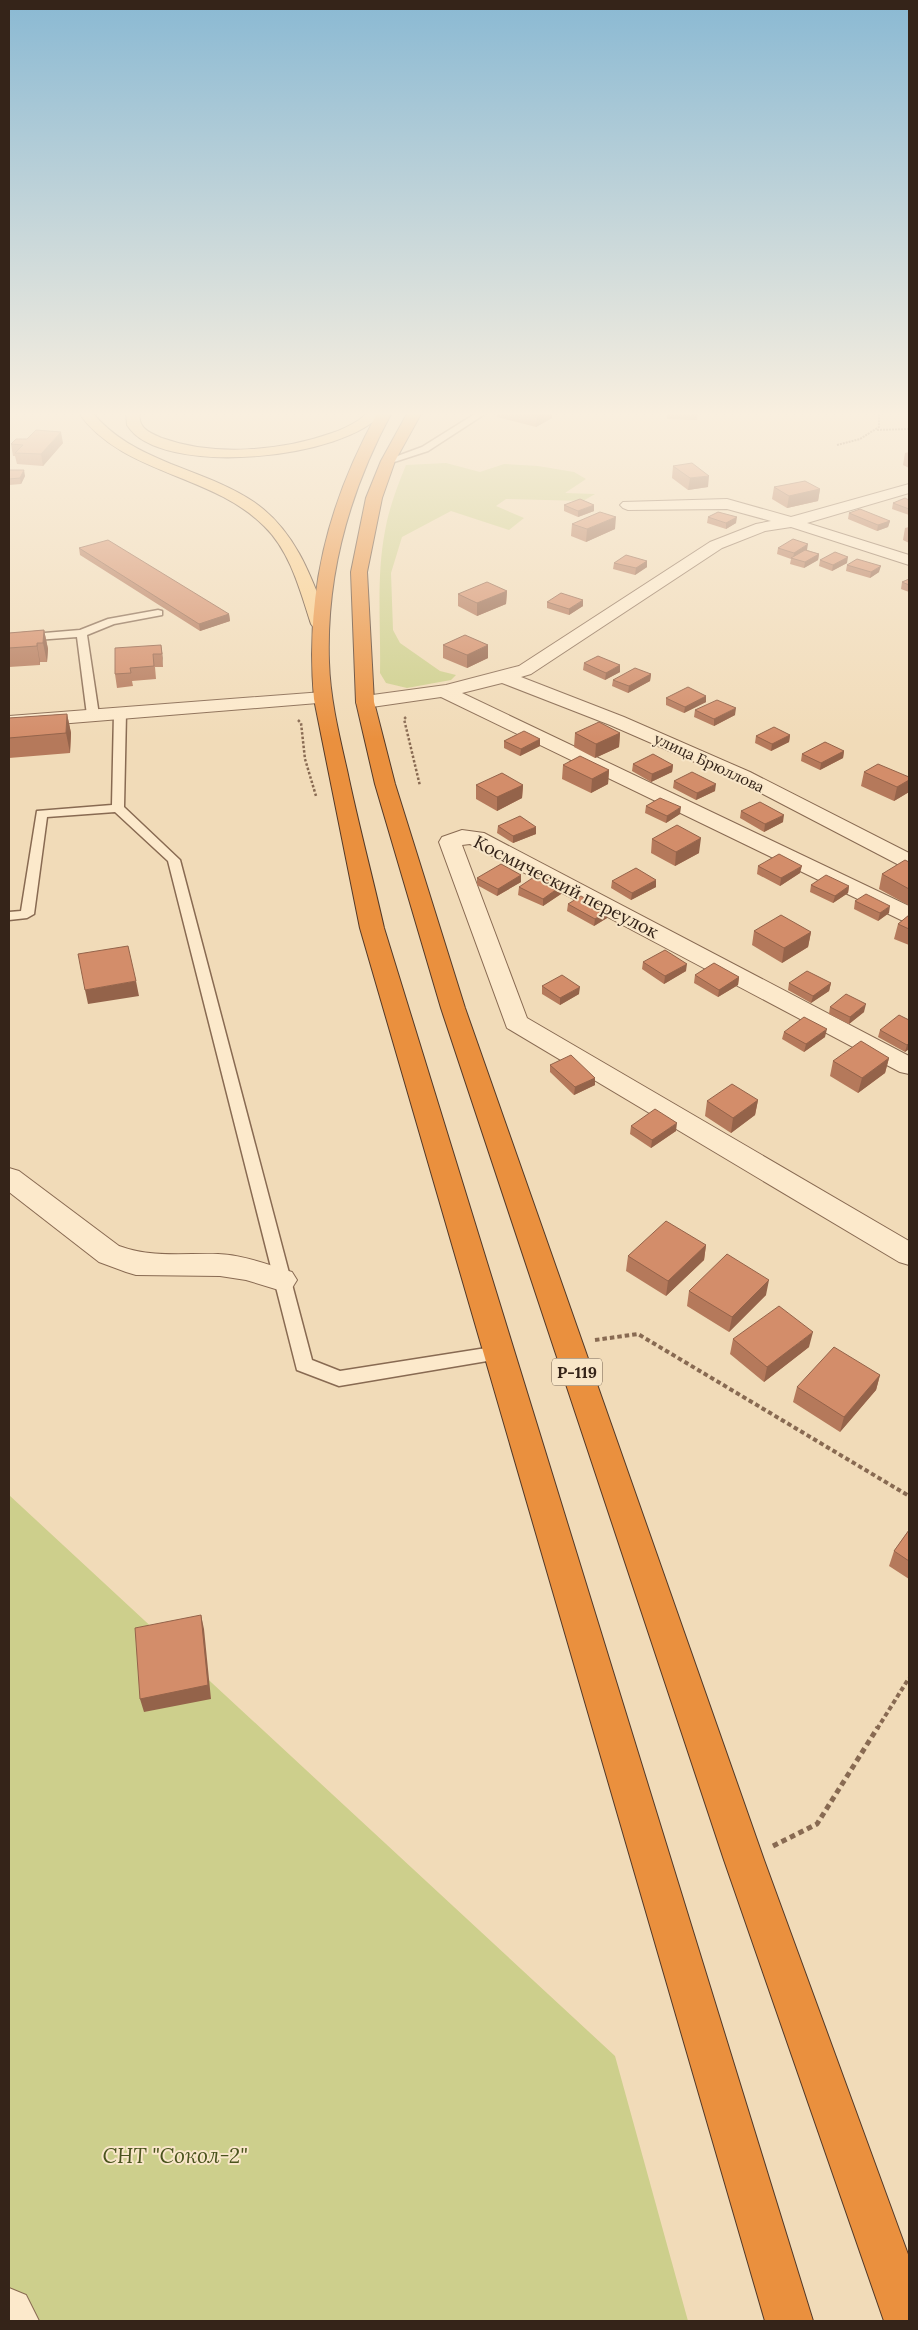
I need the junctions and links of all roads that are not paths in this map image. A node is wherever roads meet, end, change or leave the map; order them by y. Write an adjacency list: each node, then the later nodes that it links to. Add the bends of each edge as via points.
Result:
1 (268, 521): 9 (main road, via 288,545 300,567)
2 (338, 521): 9 (highway)
3 (369, 521): 15 (highway, Р-119, via 359,572)
4 (783, 521): 6 (street)
5 (797, 521): 6 (street)
6 (789, 523): 7 (street); 12 (street, via 762,527 716,545 525,670)
7 (909, 560)
8 (158, 614): 10 (lane, via 112,621)
9 (320, 624): 14 (highway)
10 (82, 633): 11 (lane); 17 (lane)
11 (9, 638)
12 (503, 678): 13 (street); 20 (street, улица Брюллова, via 617,721 743,776)
13 (442, 691): 15 (street); 21 (street)
14 (323, 698): 16 (street); 27 (highway, via 372,928)
15 (365, 702): 31 (highway, Р-119, via 385,784 436,954 744,1860)
16 (120, 713): 17 (street); 19 (lane)
17 (93, 715): 18 (street)
18 (9, 722)
19 (118, 808): 22 (lane, via 41,814 27,914); 26 (lane, via 174,860)
20 (909, 861)
21 (909, 915)
22 (9, 916)
23 (909, 1066): 25 (street, Космический переулок, via 476,838 462,836 450,842 516,1022)
24 (9, 1178): 26 (street, via 108,1254 136,1264 220,1265)
25 (909, 1254)
26 (282, 1280): 27 (lane, via 304,1366 339,1379)
27 (499, 1353): 30 (highway)
28 (9, 2312): 29 (street)
29 (15, 2321)
30 (789, 2321)
31 (908, 2321)

